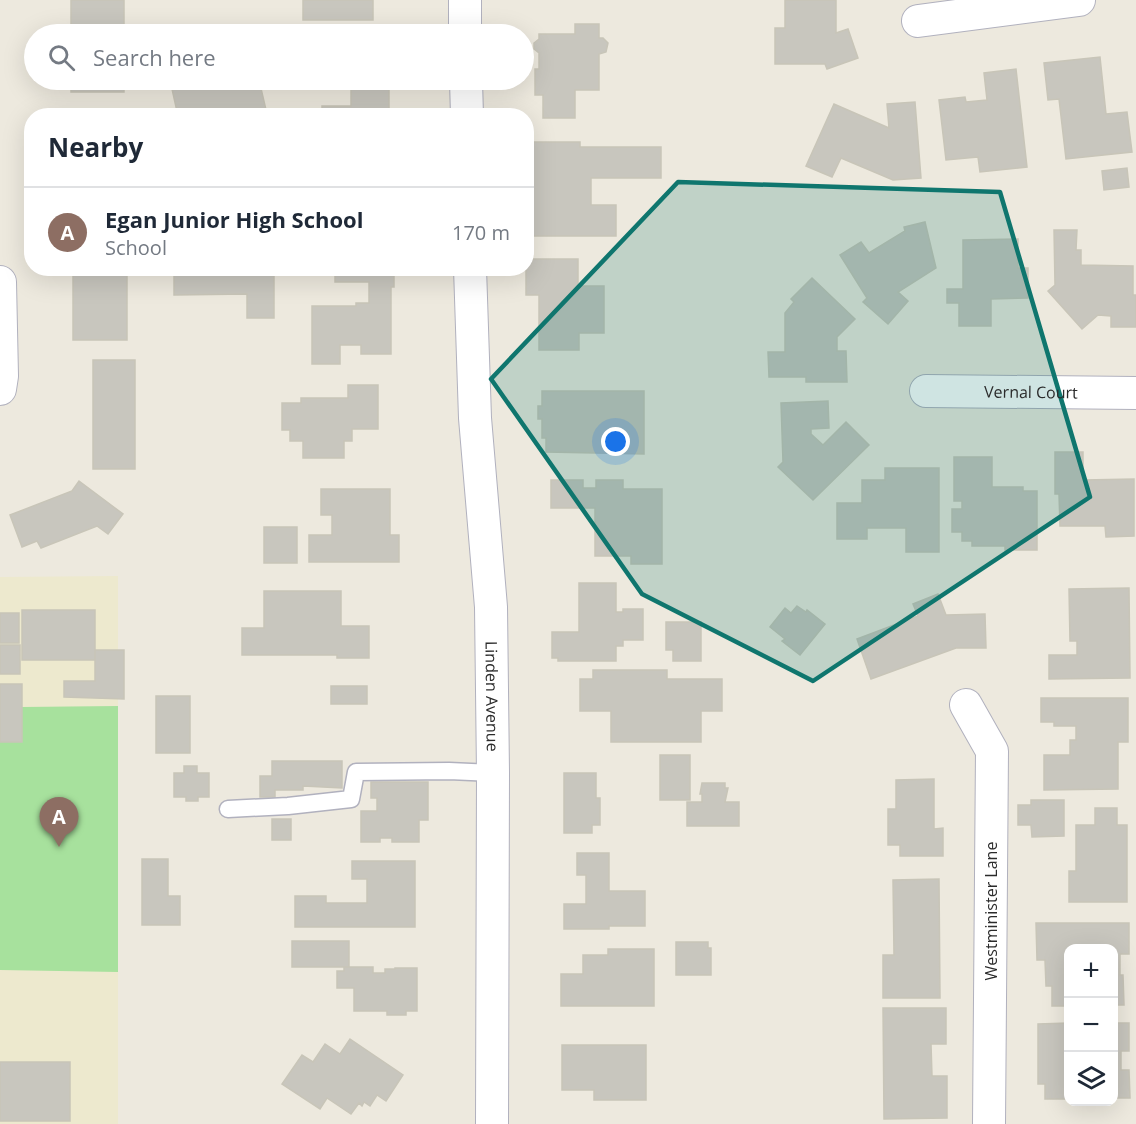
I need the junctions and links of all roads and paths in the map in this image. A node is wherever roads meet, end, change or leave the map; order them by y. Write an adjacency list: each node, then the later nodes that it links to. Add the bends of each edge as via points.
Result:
1 (465, 0): 4 (street)
2 (1079, 0): 3 (street)
3 (918, 21)
4 (465, 24)
5 (466, 90): 6 (street)
6 (467, 108)
7 (470, 276): 13 (street, Linden Avenue, via 475,418 491,607)
8 (0, 282): 9 (street)
9 (1, 382)
10 (926, 391): 11 (street, Vernal Court)
11 (1136, 393)
12 (966, 705): 16 (street, Westminister Lane, via 992,751)
13 (493, 773): 14 (lane, via 356,772 351,799); 15 (street, Linden Avenue)
14 (228, 809)
15 (492, 1124)
16 (989, 1124)

